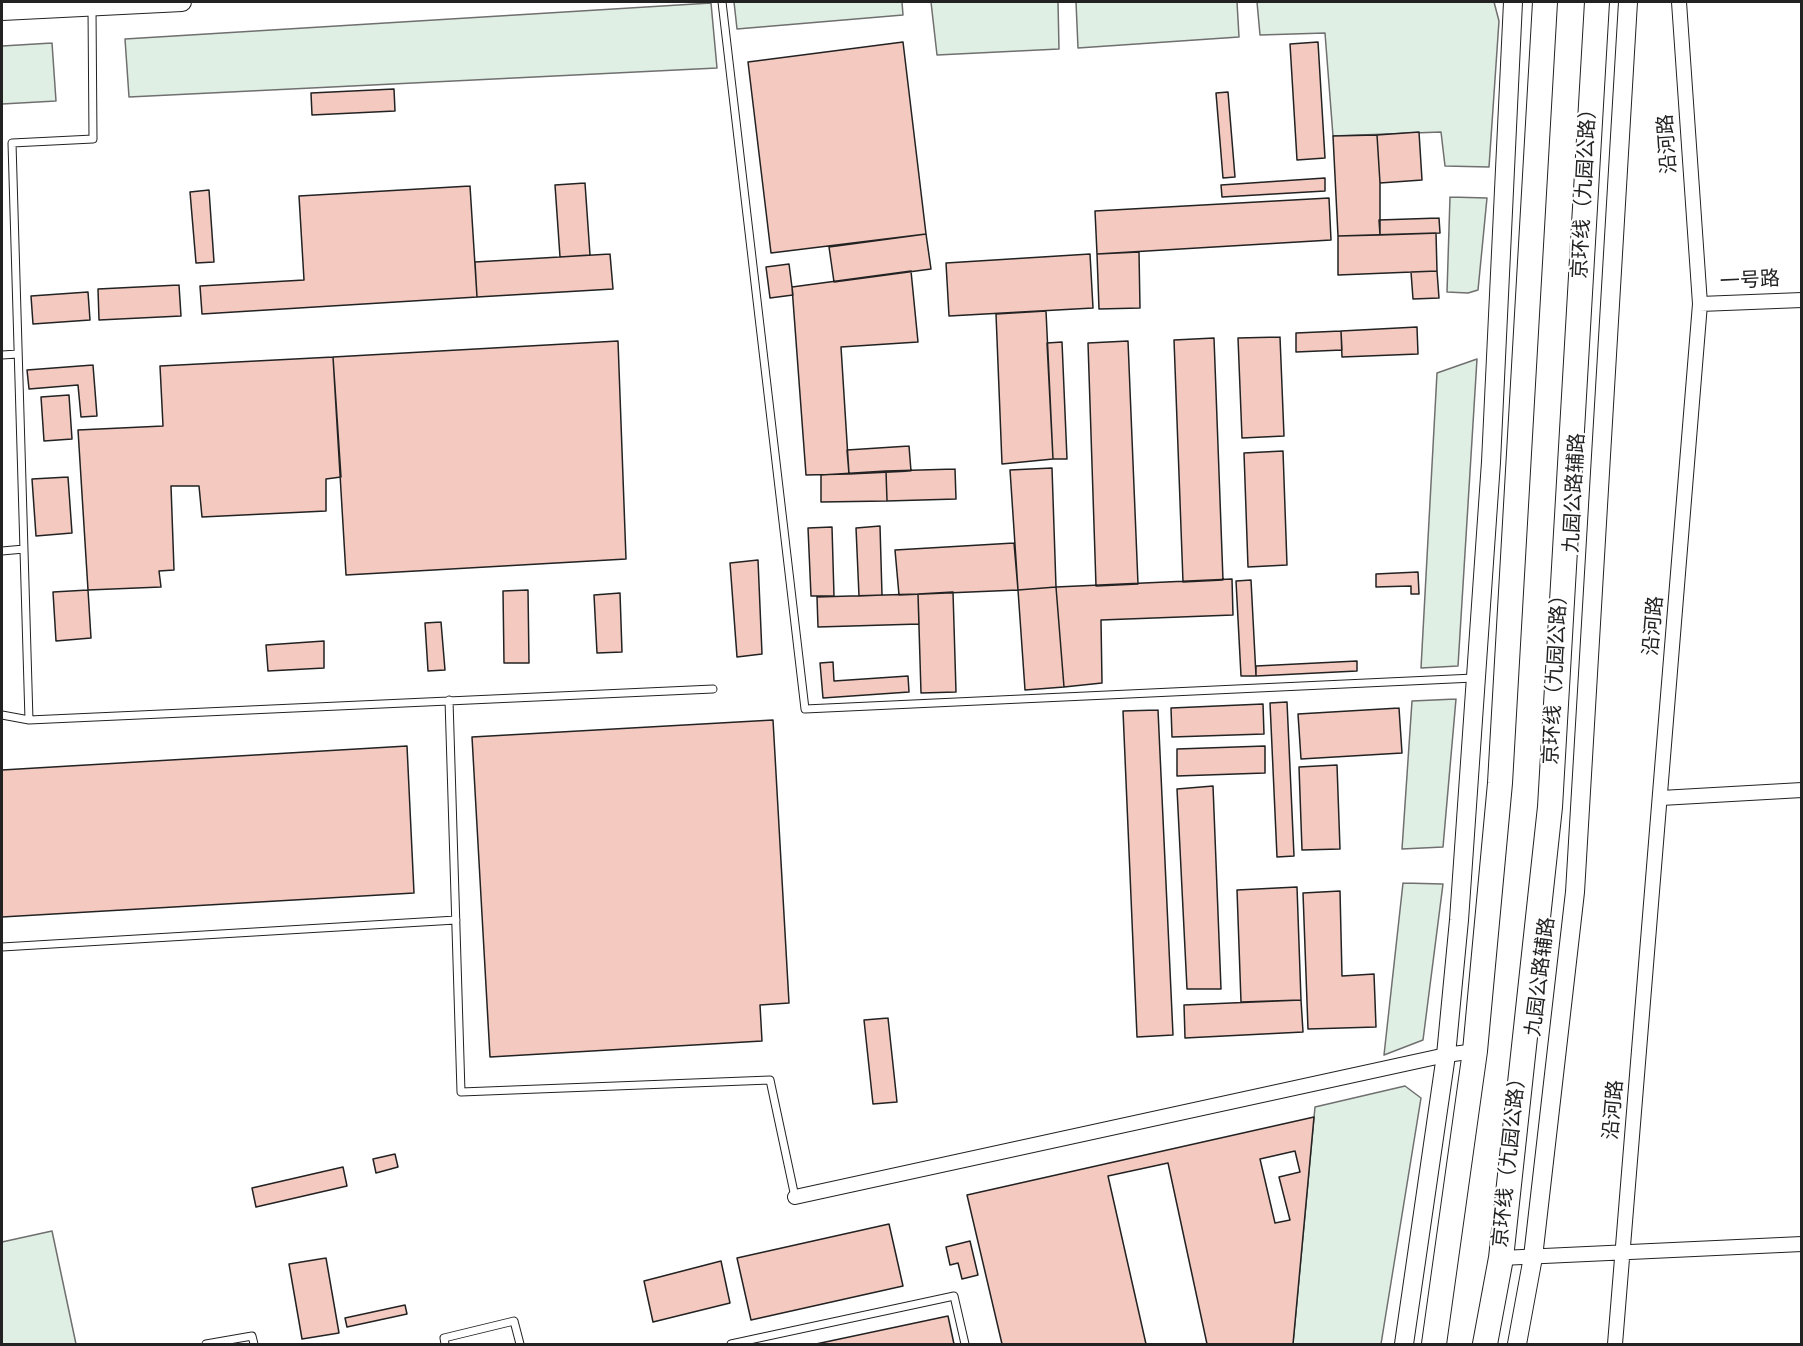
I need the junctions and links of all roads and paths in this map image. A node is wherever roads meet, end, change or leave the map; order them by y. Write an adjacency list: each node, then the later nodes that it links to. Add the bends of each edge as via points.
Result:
1 (182, 2): 8 (street)
2 (722, 2): 16 (lane, via 805,709)
3 (1514, 2): 16 (street)
4 (1545, 2): 25 (highway, via 1500,783)
5 (1597, 2): 31 (highway, 京环线（九园公路）, via 1550,807)
6 (1628, 2): 30 (street, 九园公路辅路, via 1575,892)
7 (1679, 2): 11 (street, 沿河路)
8 (92, 6): 9 (street); 12 (lane, via 93,139 12,143)
9 (2, 11)
10 (1802, 300): 11 (street, 一号路)
11 (1700, 304): 22 (street, 沿河路)
12 (18, 354): 13 (lane); 14 (lane)
13 (2, 355)
14 (24, 549): 15 (lane); 20 (lane)
15 (2, 550)
16 (1476, 678): 26 (street)
17 (713, 688): 18 (lane)
18 (449, 700): 20 (lane); 23 (lane)
19 (2, 715): 20 (lane)
20 (29, 720)
21 (1802, 790): 22 (street)
22 (1661, 798): 29 (street, 沿河路)
23 (456, 920): 24 (lane); 27 (lane, via 461,1092 770,1080)
24 (2, 947)
25 (1475, 1051): 26 (street); 39 (highway)
26 (1446, 1055): 27 (street); 38 (street)
27 (795, 1197)
28 (1802, 1244): 29 (street)
29 (1623, 1253): 30 (street); 42 (street, 沿河路)
30 (1533, 1257): 31 (street); 41 (street, 九园公路辅路)
31 (1501, 1258): 40 (highway, 京环线（九园公路）)
32 (206, 1344): 33 (lane, via 252,1336)
33 (254, 1344)
34 (446, 1344): 35 (lane, via 444,1338 514,1321)
35 (520, 1344)
36 (731, 1344): 37 (lane, via 954,1296)
37 (964, 1344)
38 (1404, 1344)
39 (1434, 1344)
40 (1485, 1344)
41 (1517, 1344)
42 (1615, 1344)

